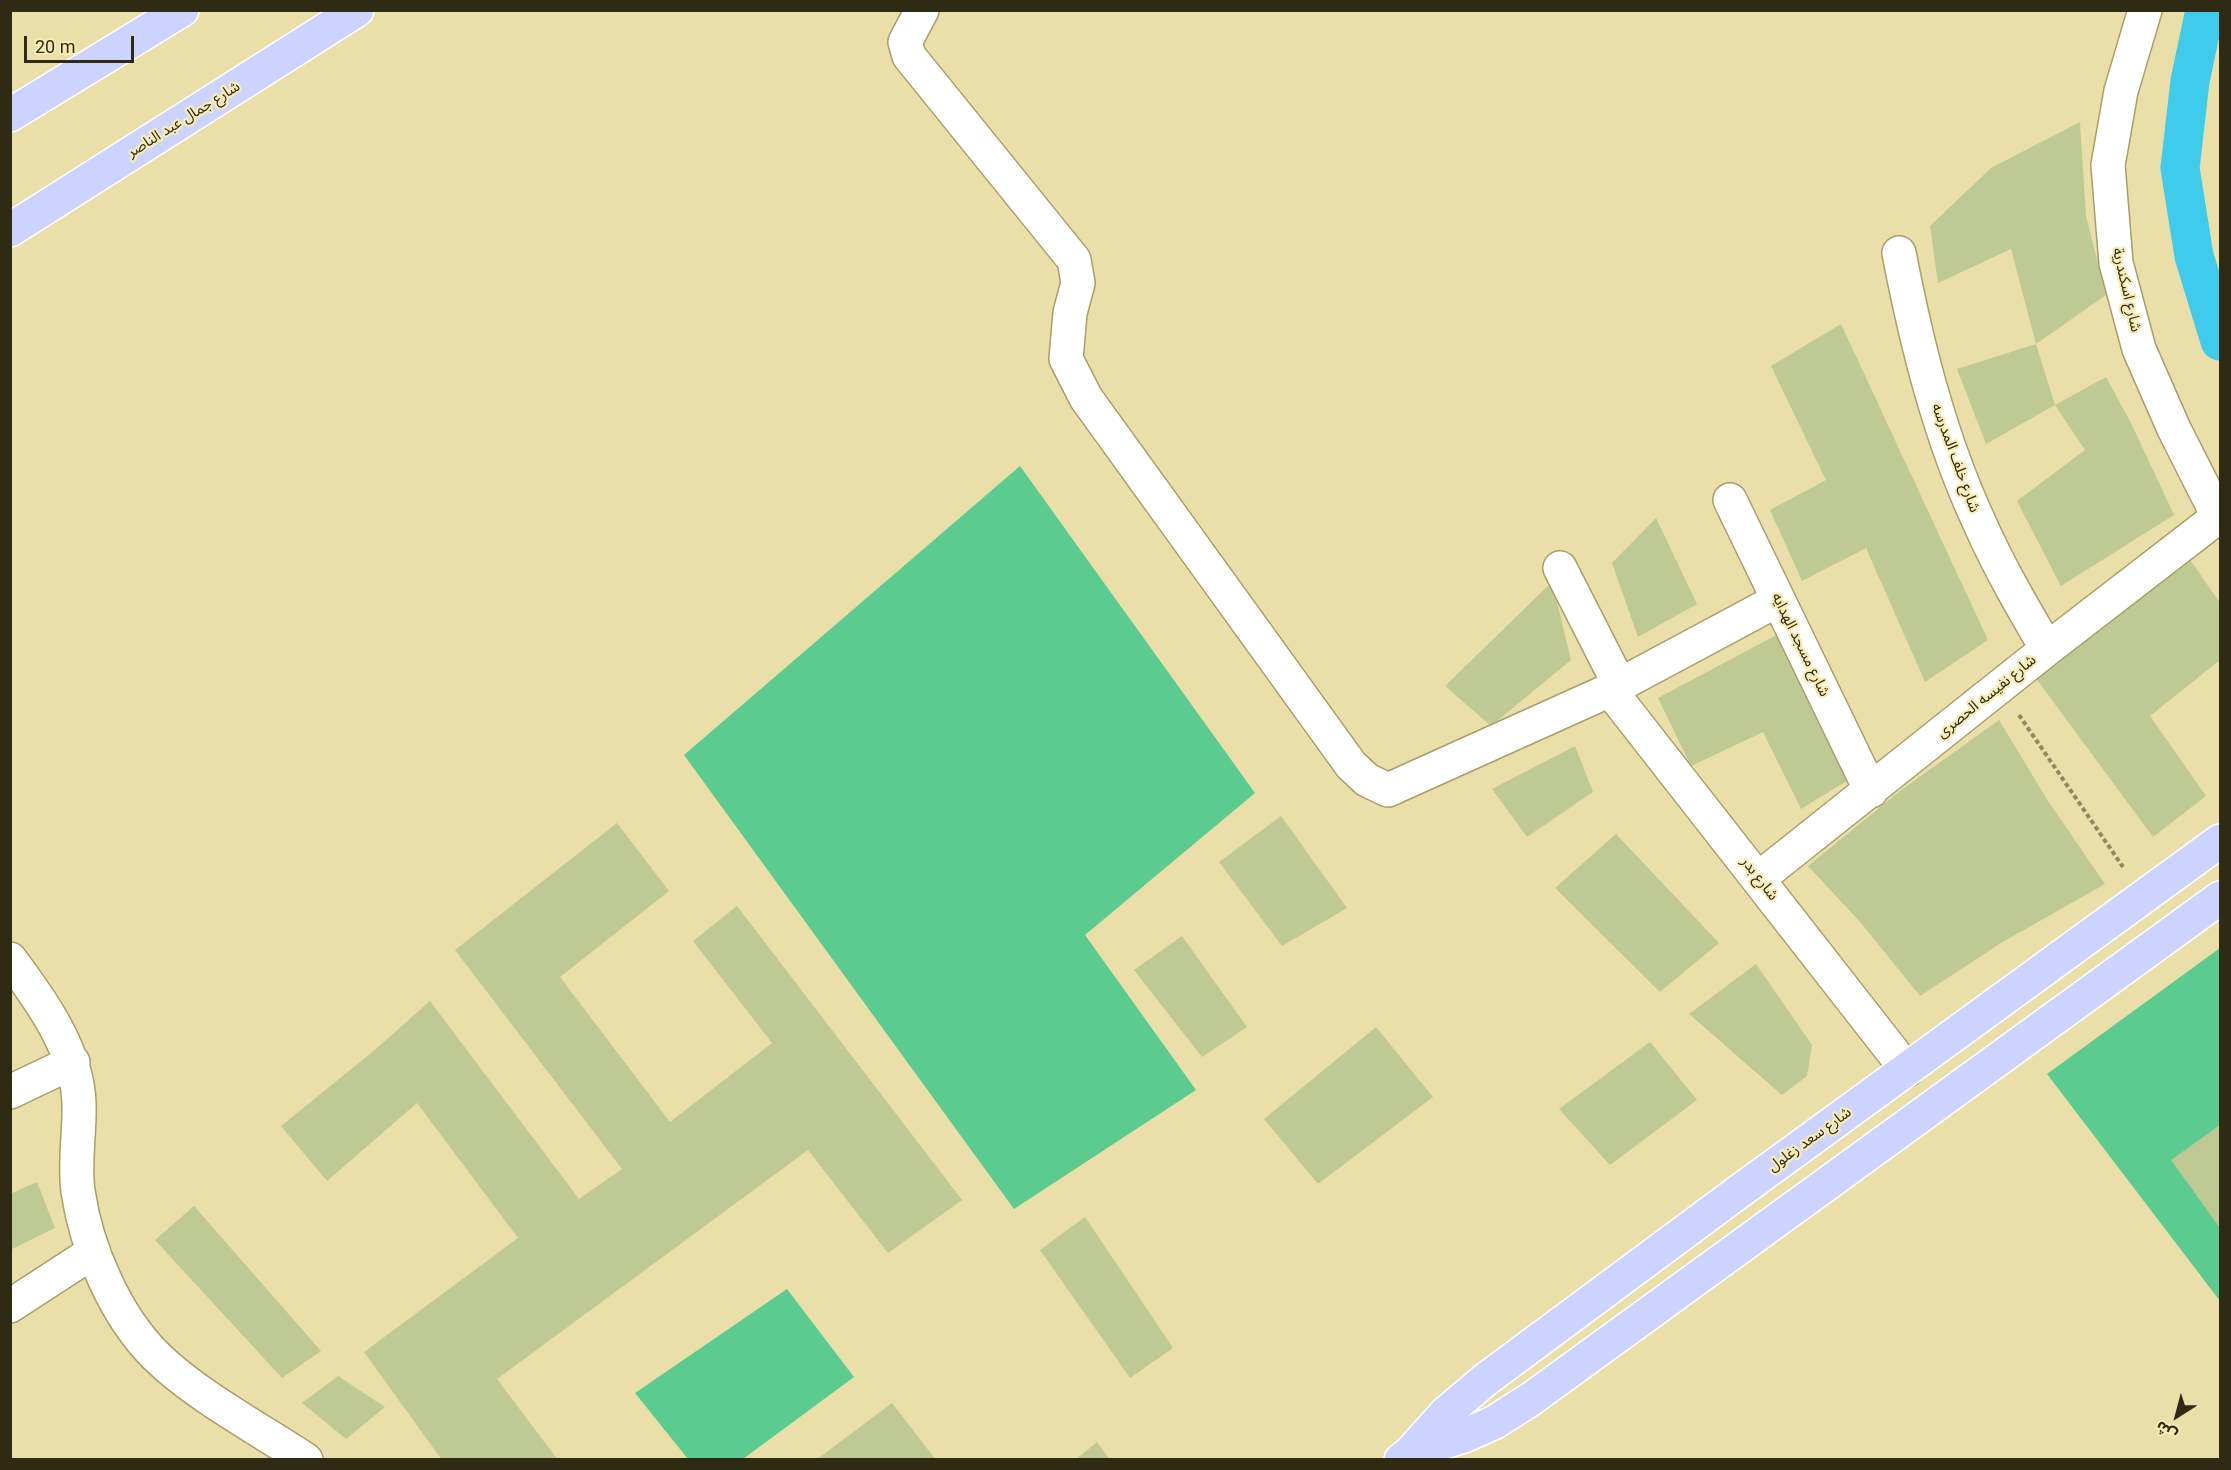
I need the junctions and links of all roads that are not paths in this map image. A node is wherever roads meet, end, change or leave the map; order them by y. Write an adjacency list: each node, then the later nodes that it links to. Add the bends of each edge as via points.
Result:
1 (182, 10): 5 (main road)
2 (357, 10): 6 (main road, شارع جمال عبد الناصر)
3 (922, 10): 13 (street, via 905,42 909,56 1074,260 1078,283 1070,313 1066,359 1086,398 1351,765 1367,780 1388,790)
4 (2145, 10): 9 (street, شارع اسكندرية, via 2121,91 2108,165 2116,262 2139,349)
5 (10, 115)
6 (10, 230)
7 (1899, 253): 12 (street, شارع خلف المدرسه, via 1921,357 1953,459 1995,556)
8 (1730, 500): 11 (street, شارع مسجد الهدايه)
9 (2219, 519): 12 (street, شارع نفيسه الحصرى)
10 (1560, 568): 13 (street, شارع بدر)
11 (1778, 600): 13 (street); 14 (street, شارع مسجد الهدايه)
12 (2047, 649): 14 (street, شارع نفيسه الحصرى)
13 (1615, 687): 16 (street, شارع بدر)
14 (1871, 790): 16 (street, شارع نفيسه الحصرى)
15 (2220, 841): 20 (main road, شارع سعد زغلول)
16 (1758, 879): 20 (street, شارع بدر)
17 (2220, 898): 24 (main road, شارع سعد زغلول, via 1531,1399 1464,1436)
18 (10, 959): 19 (street, via 38,996)
19 (73, 1062): 21 (street); 22 (street, via 79,1101 78,1190)
20 (1907, 1070): 24 (main road, شارع سعد زغلول, via 1485,1380)
21 (10, 1092)
22 (93, 1252): 23 (street); 25 (street, via 124,1317 156,1356 202,1392)
23 (10, 1306)
24 (1405, 1456)
25 (306, 1460)

